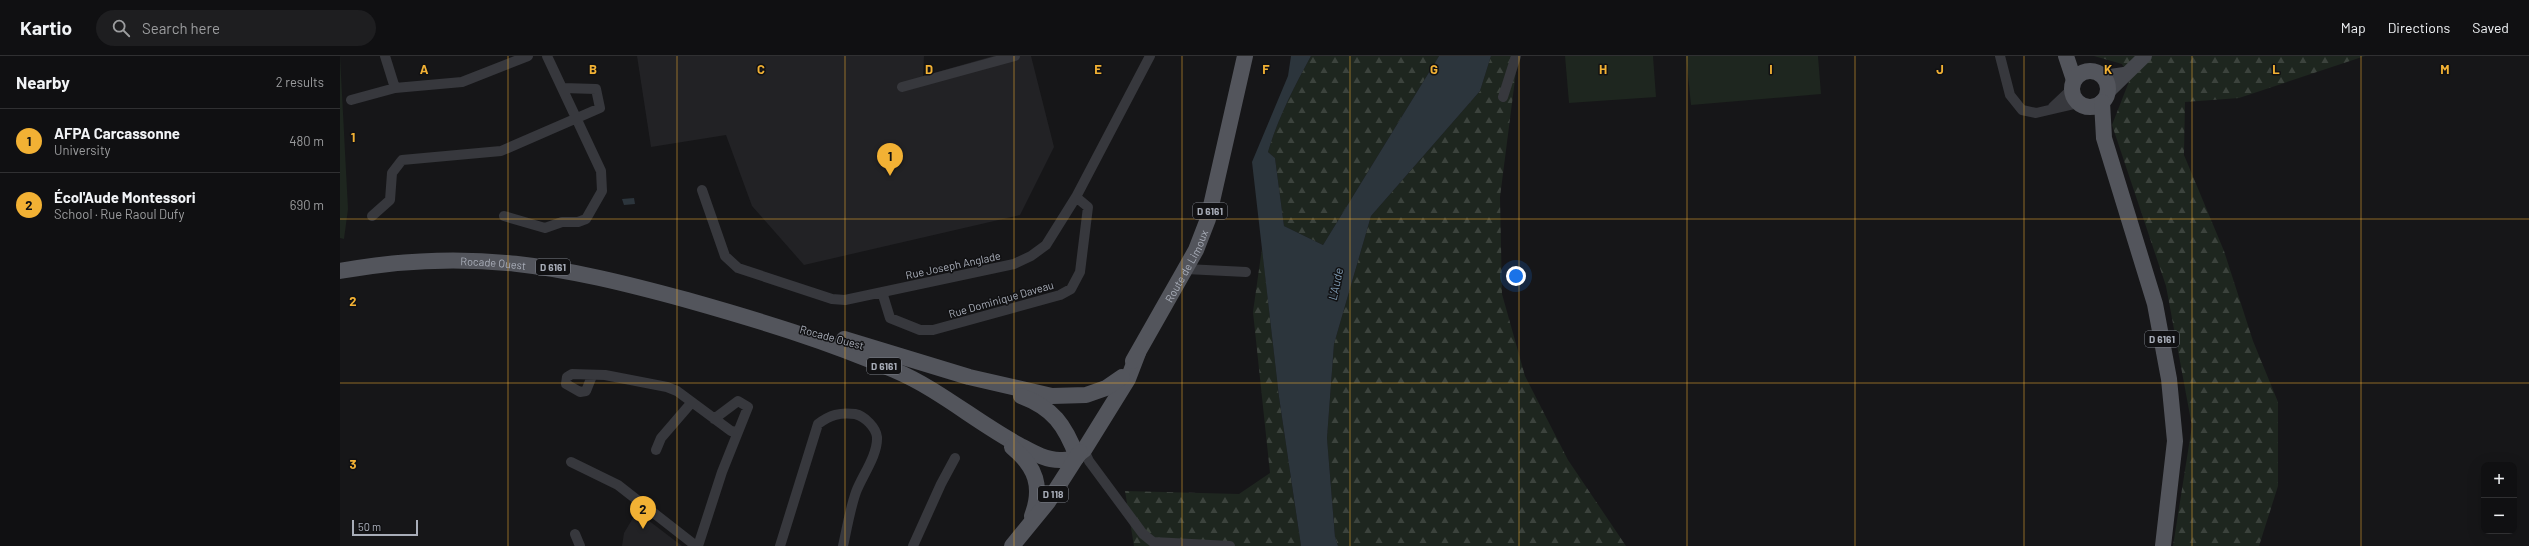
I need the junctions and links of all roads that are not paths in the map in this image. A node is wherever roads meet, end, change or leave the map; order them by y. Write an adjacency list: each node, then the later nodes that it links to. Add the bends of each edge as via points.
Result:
1 (385, 56): 15 (street)
2 (528, 56): 15 (street, via 462,82)
3 (547, 56): 16 (street)
4 (1015, 56): 14 (street)
5 (1150, 56): 25 (street, Rue Joseph Anglade)
6 (1245, 56): 28 (main road, Route de Limoux / D 6161, via 1208,218)
7 (1516, 56): 18 (street)
8 (2000, 56): 21 (street, via 2010,96 2015,104 2022,110 2036,113)
9 (2066, 56): 17 (main road, D 6161)
10 (2071, 56): 17 (main road, D 6161)
11 (2145, 56): 12 (street)
12 (2124, 74): 13 (street); 19 (street)
13 (2104, 77): 17 (main road, via 2096,72); 19 (main road, via 2107,82)
14 (902, 87)
15 (395, 88): 20 (street)
16 (563, 88): 22 (street); 22 (street, via 596,89 600,108)
17 (2079, 90): 19 (main road, via 2094,106); 21 (street); 21 (street); 23 (main road, D 6161)
18 (1503, 97)
19 (2105, 97): 23 (main road, D 6161)
20 (351, 100)
21 (2053, 107)
22 (577, 118): 26 (street, via 501,151 402,160 392,173 390,200); 27 (street, via 603,180 602,191 586,219 562,222 545,228)
23 (2104, 138): 55 (main road, D 6161, via 2155,304 2169,379 2175,441)
24 (702, 190): 31 (street, Rue Joseph Anglade, via 725,256 738,268 832,299 845,300)
25 (1076, 197): 31 (street, Rue Joseph Anglade, via 1046,245 1031,256 1014,264); 31 (street, Rue Dominique Daveau, via 1088,207 1080,272 1071,289 1060,295 934,330 920,330 890,318)
26 (372, 216)
27 (504, 216)
28 (1186, 269): 30 (street); 33 (main road, Route de Limoux / D 6161)
29 (340, 271): 32 (main road, Rocade Ouest / D 6161, via 417,260 512,262 604,278)
30 (1246, 272)
31 (882, 292)
32 (760, 320): 35 (main road, Rocade Ouest, via 815,331); 40 (main road, Rocade Ouest / D 6161, via 896,371 943,397)
33 (1138, 353): 36 (main road, D 6161); 42 (main road, D 6161, via 1128,379)
34 (592, 376): 37 (street, via 605,375 667,387)
35 (970, 376): 36 (main road, Rocade Ouest / D 6161, via 1052,396 1086,395 1106,388); 42 (main road, via 1030,400 1050,411)
36 (1122, 377): 42 (main road, D 6161)
37 (692, 402): 38 (street); 41 (street, via 661,438)
38 (714, 419): 39 (street); 39 (street, via 738,401 748,407)
39 (736, 432): 49 (street)
40 (996, 433): 42 (main road, Rocade Ouest / D 6161, via 1044,457 1061,460); 45 (main road, Rocade Ouest / D 6161, via 1024,457 1032,468 1037,484 1038,501)
41 (656, 450)
42 (1083, 456): 45 (main road, D 118); 47 (street, via 1142,534 1153,542)
43 (955, 458): 52 (street)
44 (571, 462): 49 (street, via 618,485)
45 (1028, 529): 53 (main road, D 118)
46 (575, 534): 48 (street)
47 (1186, 545): 54 (street)
48 (580, 546)
49 (697, 546)
50 (780, 546): 51 (street, via 818,424 829,415 844,412 858,415 873,426 877,438 856,493)
51 (843, 546)
52 (913, 546)
53 (1012, 546)
54 (1230, 546)
55 (2163, 546)

